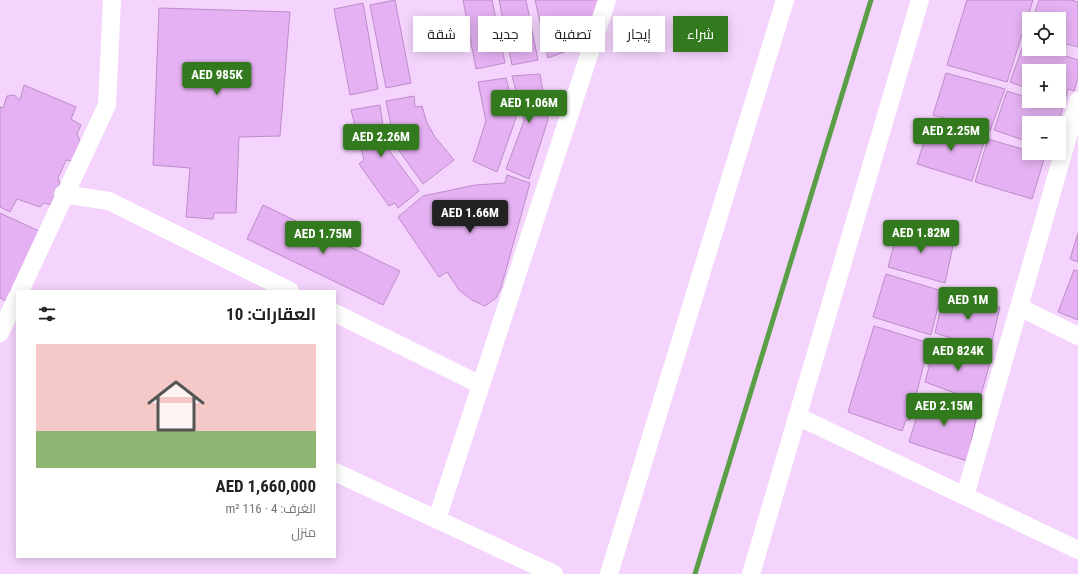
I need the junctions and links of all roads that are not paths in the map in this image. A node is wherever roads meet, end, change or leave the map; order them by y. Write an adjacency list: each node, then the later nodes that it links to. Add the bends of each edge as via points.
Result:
1 (112, 0): 6 (street, via 107,105)
2 (607, 0): 14 (street)
3 (785, 0): 21 (street)
4 (920, 0): 15 (street)
5 (1078, 101): 10 (street)
6 (64, 194): 7 (street); 8 (street, via 109,201)
7 (20, 290)
8 (288, 290)
9 (16, 299): 12 (street)
10 (1019, 307): 13 (street); 17 (street)
11 (336, 313): 14 (street)
12 (8, 325)
13 (1078, 336)
14 (481, 385): 18 (street)
15 (797, 416): 17 (street); 22 (street)
16 (336, 472): 18 (street)
17 (965, 496): 19 (street)
18 (437, 519): 20 (street)
19 (1078, 550)
20 (554, 574)
21 (609, 574)
22 (751, 574)

